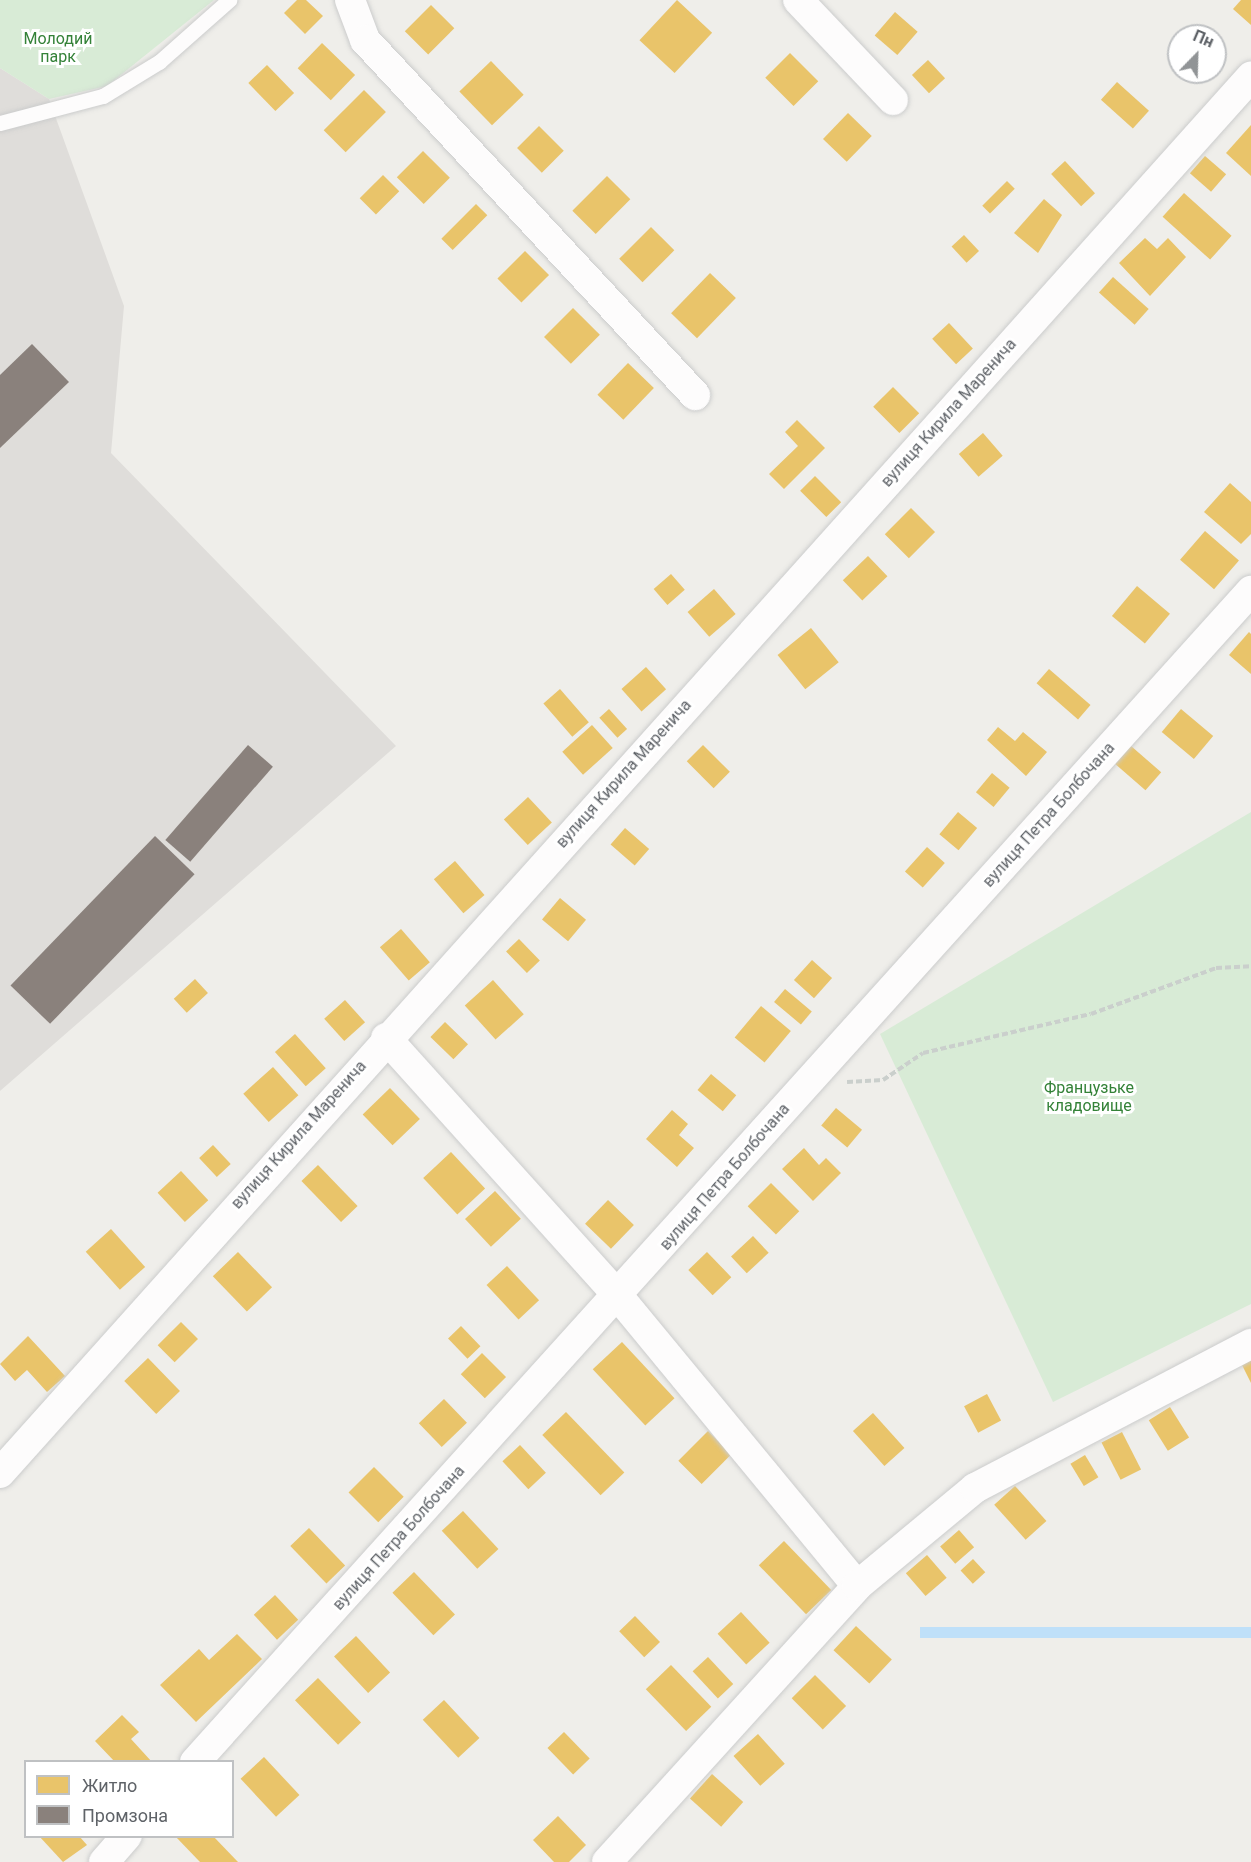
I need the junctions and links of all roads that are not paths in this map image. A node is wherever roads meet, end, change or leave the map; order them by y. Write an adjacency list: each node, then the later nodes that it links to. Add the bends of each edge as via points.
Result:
1 (229, 0): 6 (lane, via 159,62 103,96)
2 (350, 0): 7 (street, via 365,40)
3 (798, 0): 5 (street)
4 (1251, 77): 9 (street, вулиця Кирила Маренича)
5 (893, 100)
6 (0, 123)
7 (695, 395)
8 (1251, 591): 10 (street, вулиця Петра Болбочана)
9 (386, 1038): 10 (street); 12 (street, вулиця Кирила Маренича)
10 (619, 1297): 13 (street); 14 (street, вулиця Петра Болбочана)
11 (1251, 1344): 13 (street, via 975,1488)
12 (0, 1473)
13 (857, 1586): 17 (street)
14 (196, 1760)
15 (125, 1838): 16 (street)
16 (104, 1862)
17 (607, 1862)

